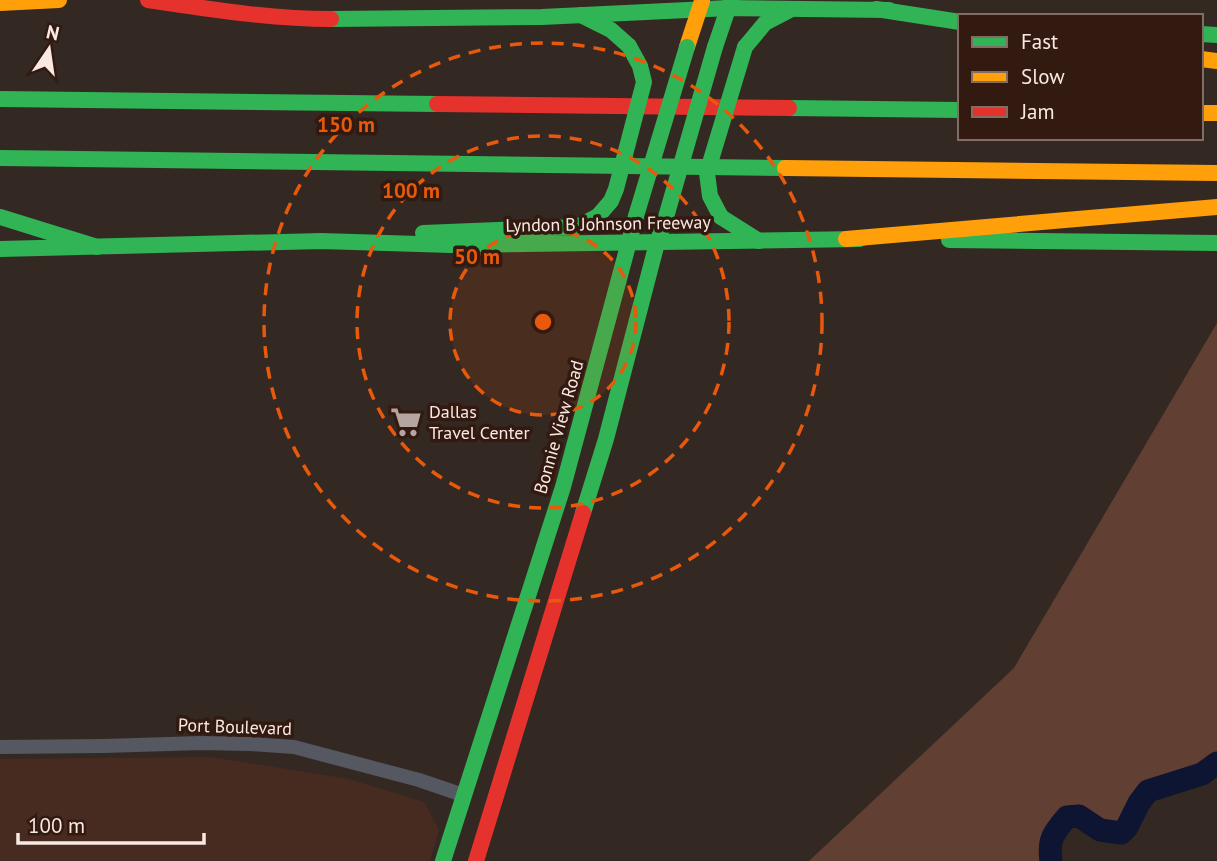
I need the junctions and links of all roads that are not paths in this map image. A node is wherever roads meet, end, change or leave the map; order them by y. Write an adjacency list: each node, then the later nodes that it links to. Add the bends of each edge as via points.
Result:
1 (59, 0): 3 (main road)
2 (148, 0): 8 (main road, via 309,19)
3 (0, 3)
4 (730, 4): 5 (main road); 6 (main road); 21 (main road, bridge)
5 (701, 5): 8 (main road); 20 (main road, Bonnie View Road, bridge)
6 (794, 8): 7 (main road); 18 (main road, bridge, via 765,23 745,47 707,173 712,205 721,218)
7 (876, 9): 9 (main road); 10 (main road)
8 (580, 15): 19 (main road, bridge, via 611,30 629,46 644,82 616,189 598,216 577,227)
9 (958, 16)
10 (958, 22)
11 (0, 99): 12 (main road)
12 (958, 110)
13 (0, 158): 14 (main road)
14 (1217, 173)
15 (1217, 207): 17 (main road)
16 (0, 217): 23 (main road)
17 (846, 239): 18 (main road, Lyndon B Johnson Freeway); 22 (main road, Lyndon B Johnson Freeway)
18 (759, 241): 21 (main road, Lyndon B Johnson Freeway)
19 (321, 242): 20 (main road, Lyndon B Johnson Freeway); 23 (main road, Lyndon B Johnson Freeway)
20 (628, 243): 21 (main road, Lyndon B Johnson Freeway); 25 (main road, Bonnie View Road)
21 (657, 243): 26 (main road)
22 (1217, 243)
23 (97, 247): 24 (main road, Lyndon B Johnson Freeway)
24 (0, 249)
25 (579, 432): 26 (main road); 28 (main road, Bonnie View Road)
26 (607, 439): 29 (main road)
27 (0, 747): 28 (street, Port Boulevard, via 201,743 294,747)
28 (463, 795): 29 (main road); 30 (main road, Bonnie View Road)
29 (493, 804): 31 (main road)
30 (443, 861)
31 (475, 861)

